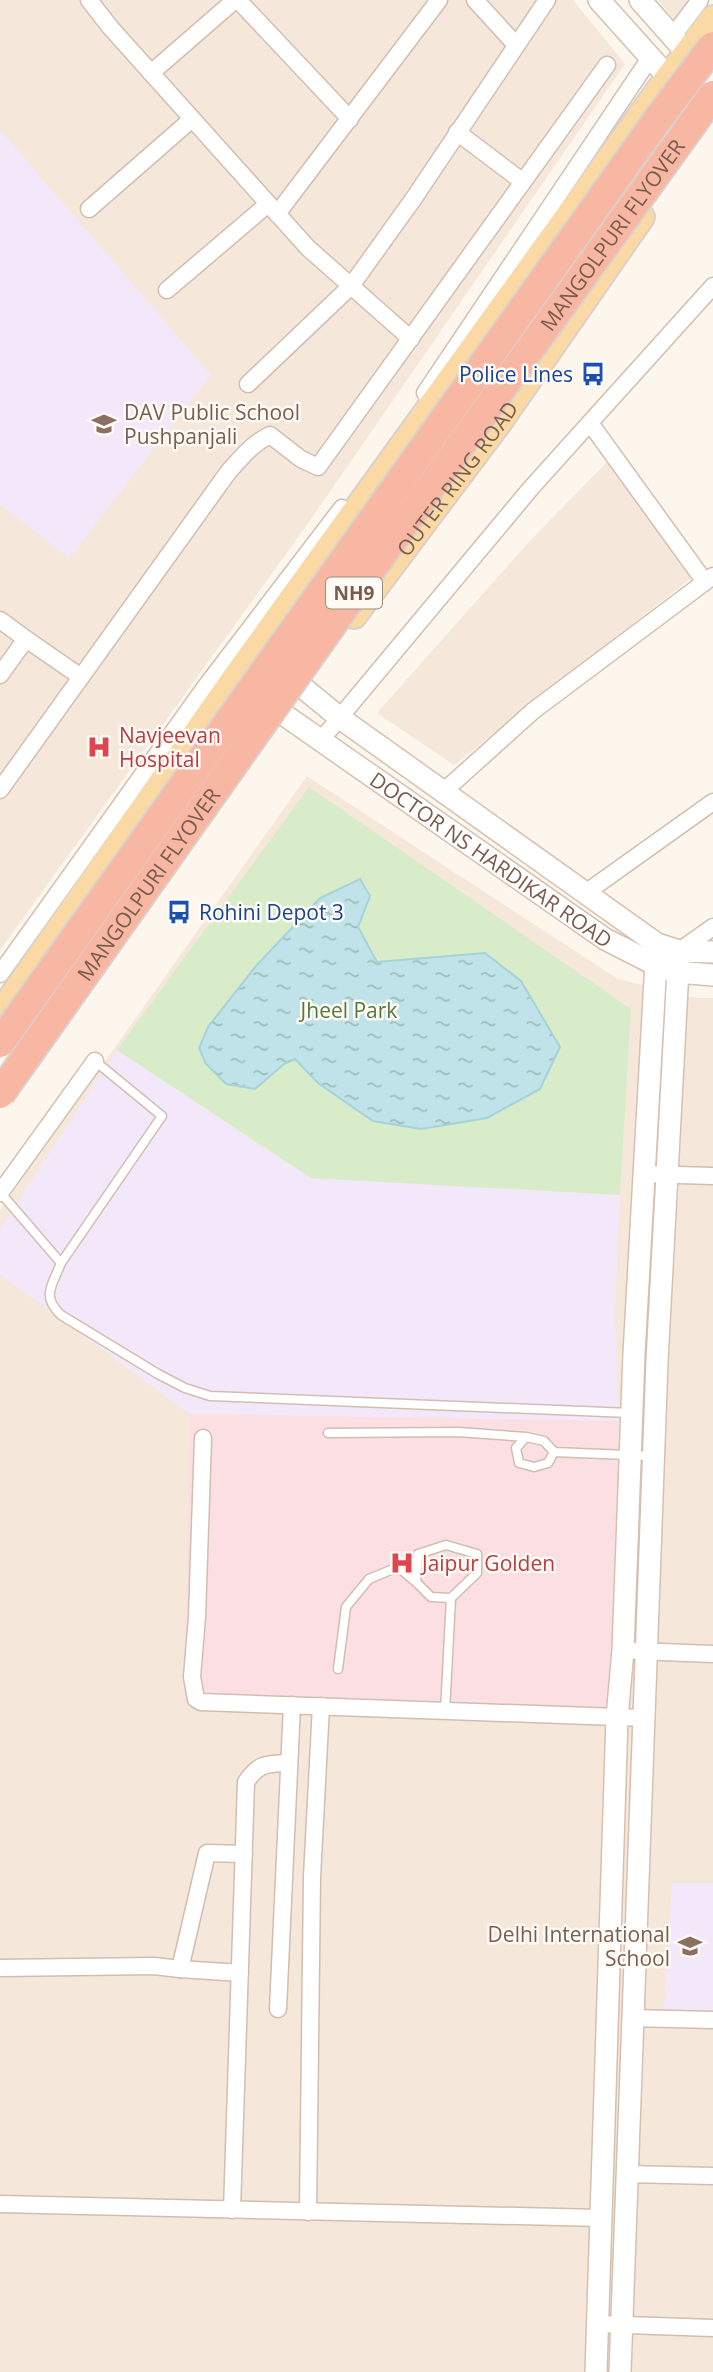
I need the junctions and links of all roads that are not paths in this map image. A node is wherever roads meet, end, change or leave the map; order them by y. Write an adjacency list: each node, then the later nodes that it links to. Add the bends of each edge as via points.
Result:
1 (89, 0): 14 (street)
2 (237, 0): 14 (street); 18 (street)
3 (439, 0): 18 (street)
4 (475, 0): 10 (street)
5 (547, 0): 10 (street)
6 (599, 0): 12 (street)
7 (640, 0): 11 (street)
8 (700, 0): 11 (street)
9 (713, 18): 11 (main road)
10 (516, 45): 19 (street)
11 (690, 45): 15 (main road); 55 (highway, MANGOLPURI FLYOVER / NH9, bridge, via 633,153)
12 (650, 58): 15 (street); 52 (street, via 383,455 206,686)
13 (607, 65): 20 (street)
14 (151, 73): 17 (street)
15 (668, 77): 23 (main road)
16 (712, 112): 24 (main road, OUTER RING ROAD); 57 (highway, MANGOLPURI FLYOVER / NH9, bridge, via 355,592)
17 (192, 119): 21 (street); 22 (street)
18 (350, 119): 22 (street)
19 (457, 132): 20 (street); 25 (street)
20 (523, 182): 28 (street)
21 (89, 209)
22 (272, 209): 25 (street); 27 (street)
23 (555, 234): 24 (main road); 31 (main road)
24 (608, 266): 32 (main road, OUTER RING ROAD)
25 (351, 286): 28 (street); 29 (street)
26 (713, 286): 30 (street)
27 (167, 290)
28 (411, 339): 37 (street, via 318,467 270,435 248,450)
29 (248, 384)
30 (590, 423): 33 (street); 40 (street)
31 (351, 517): 32 (main road); 45 (main road)
32 (400, 555): 38 (main road, OUTER RING ROAD)
33 (709, 579): 43 (street, via 533,711)
34 (0, 620): 35 (street)
35 (26, 639): 36 (street); 37 (street)
36 (0, 675)
37 (81, 677): 42 (street)
38 (301, 686): 39 (main road, OUTER RING ROAD); 40 (street, DOCTOR NS HARDIKAR ROAD)
39 (283, 714): 41 (street, DOCTOR NS HARDIKAR ROAD); 46 (main road, OUTER RING ROAD)
40 (340, 718): 41 (street); 43 (street, DOCTOR NS HARDIKAR ROAD)
41 (321, 740): 50 (street, DOCTOR NS HARDIKAR ROAD, via 605,939)
42 (0, 790)
43 (443, 792): 47 (street, DOCTOR NS HARDIKAR ROAD)
44 (713, 802): 47 (street)
45 (142, 810): 46 (main road); 54 (main road)
46 (195, 837): 58 (main road, OUTER RING ROAD)
47 (584, 894): 50 (street, DOCTOR NS HARDIKAR ROAD)
48 (713, 927): 51 (street)
49 (713, 952): 51 (street, DOCTOR NS HARDIKAR ROAD)
50 (657, 955): 51 (street, DOCTOR NS HARDIKAR ROAD); 59 (street)
51 (678, 962): 53 (street, DOCTOR NS HARDIKAR ROAD); 60 (street)
52 (0, 974)
53 (713, 975)
54 (0, 1013)
55 (0, 1042)
56 (95, 1061): 62 (street); 63 (lane, via 162,1116)
57 (0, 1094)
58 (0, 1112)
59 (644, 1174): 60 (street); 64 (street)
60 (667, 1175): 61 (street); 70 (street)
61 (713, 1175)
62 (0, 1192): 63 (lane)
63 (61, 1263): 64 (lane, via 48,1295 50,1305 61,1315 159,1374 210,1396)
64 (633, 1413): 69 (street)
65 (328, 1433): 66 (lane, via 458,1432)
66 (526, 1437): 68 (lane, via 544,1441); 68 (lane, via 516,1448 519,1463 534,1467 548,1463)
67 (203, 1438): 77 (street, via 194,1694 201,1702)
68 (554, 1452): 69 (lane)
69 (631, 1455): 70 (lane); 73 (street)
70 (654, 1455): 74 (street)
71 (416, 1582): 72 (lane, via 431,1597); 72 (lane, via 418,1554 446,1545 477,1554 477,1573); 76 (lane, via 398,1567 369,1579 346,1606)
72 (451, 1598): 79 (lane)
73 (623, 1650): 74 (street); 80 (street)
74 (646, 1651): 75 (street); 81 (street)
75 (713, 1654)
76 (338, 1669)
77 (292, 1705): 78 (street); 82 (street)
78 (321, 1706): 79 (street); 94 (street, via 312,1877)
79 (444, 1711): 80 (street)
80 (617, 1718): 81 (street); 95 (street)
81 (644, 1718): 88 (street)
82 (289, 1763): 83 (street, via 265,1764 246,1782); 87 (street)
83 (244, 1854): 85 (street, via 207,1853); 86 (street)
84 (0, 1968): 85 (street)
85 (180, 1969): 86 (street)
86 (240, 1973): 93 (street)
87 (278, 2009)
88 (632, 2018): 89 (street); 90 (street)
89 (713, 2020)
90 (626, 2174): 91 (street); 97 (street)
91 (713, 2176)
92 (0, 2204): 93 (street)
93 (232, 2210): 94 (street)
94 (308, 2212): 95 (street)
95 (601, 2218): 96 (street)
96 (597, 2324): 97 (street); 99 (street)
97 (621, 2325): 98 (street); 100 (street)
98 (713, 2328)
99 (596, 2372)
100 (620, 2372)

